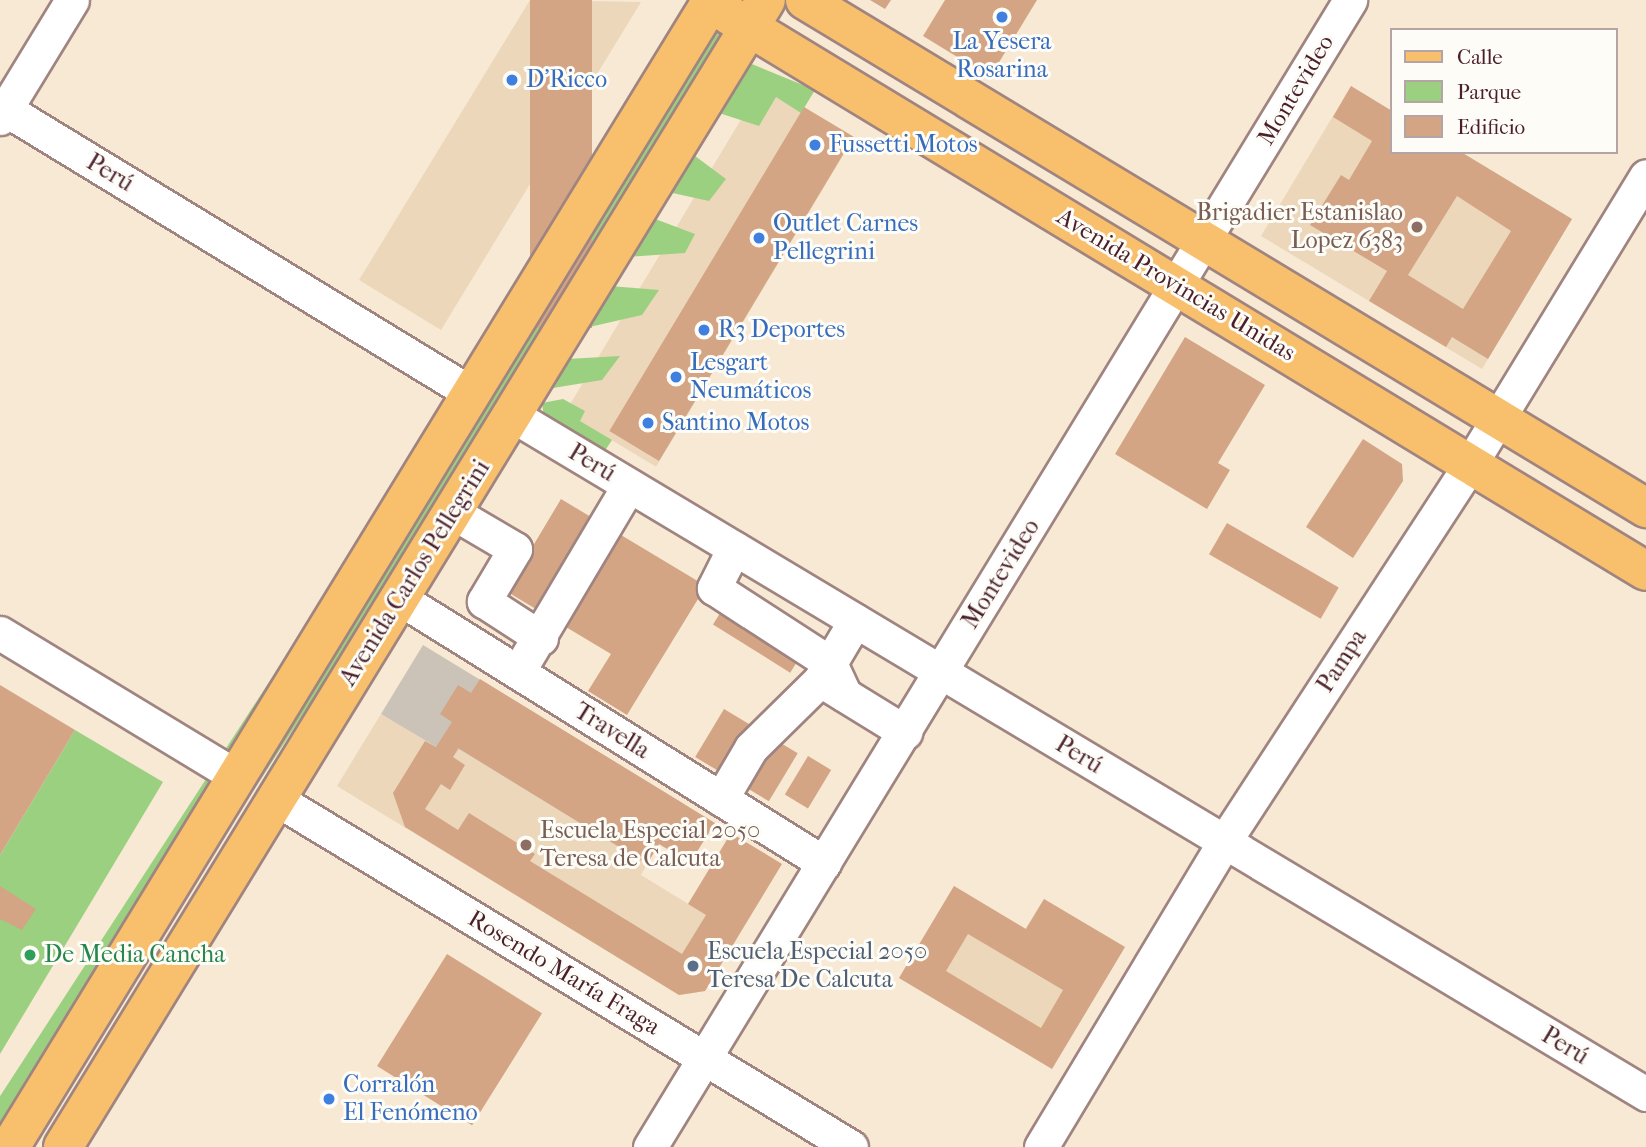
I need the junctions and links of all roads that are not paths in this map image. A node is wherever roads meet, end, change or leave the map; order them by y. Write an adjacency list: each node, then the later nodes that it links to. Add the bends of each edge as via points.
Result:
1 (72, 0): 6 (street)
2 (805, 0): 8 (main road)
3 (1350, 0): 8 (street, Montevideo)
4 (709, 1): 5 (main road, Avenida Provincias Unidas); 10 (main road, Avenida Carlos Pellegrini)
5 (758, 14): 9 (main road, Avenida Provincias Unidas); 11 (main road, Avenida Carlos Pellegrini)
6 (2, 111): 10 (street, Perú)
7 (1646, 176): 12 (street, Pampa)
8 (1205, 242): 9 (street, Montevideo); 12 (main road)
9 (1178, 286): 13 (main road, Avenida Provincias Unidas); 24 (street, Montevideo)
10 (471, 393): 27 (main road, Avenida Carlos Pellegrini)
11 (512, 415): 14 (street, Perú); 16 (main road, Avenida Carlos Pellegrini)
12 (1497, 418): 13 (street, Pampa); 15 (main road)
13 (1471, 463): 18 (main road, Avenida Provincias Unidas); 30 (street, Pampa)
14 (629, 485): 17 (street, Perú); 22 (street)
15 (1646, 508)
16 (452, 512): 19 (main road, Avenida Carlos Pellegrini); 22 (street, via 515,549 484,601)
17 (734, 548): 20 (street, Perú); 25 (street, via 714,588)
18 (1646, 571)
19 (399, 598): 23 (street, Travella); 28 (main road, Avenida Carlos Pellegrini)
20 (855, 621): 24 (street, Perú); 25 (street)
21 (0, 633): 27 (street)
22 (541, 638): 23 (street)
23 (518, 672): 29 (street, Travella)
24 (941, 672): 26 (street, Montevideo); 30 (street, Perú)
25 (832, 679): 26 (street); 29 (street, via 751,748)
26 (905, 732): 31 (street, Montevideo)
27 (236, 776): 34 (main road, Avenida Carlos Pellegrini)
28 (276, 799): 32 (street, Rosendo María Fraga); 35 (main road, Avenida Carlos Pellegrini)
29 (721, 799): 31 (street, Travella)
30 (1224, 842): 33 (street, Perú); 38 (street, Pampa)
31 (824, 863): 32 (street, Montevideo)
32 (705, 1059): 36 (street, Montevideo); 37 (street, Rosendo María Fraga)
33 (1646, 1094)
34 (10, 1147)
35 (63, 1147)
36 (650, 1147)
37 (851, 1147)
38 (1041, 1147)

